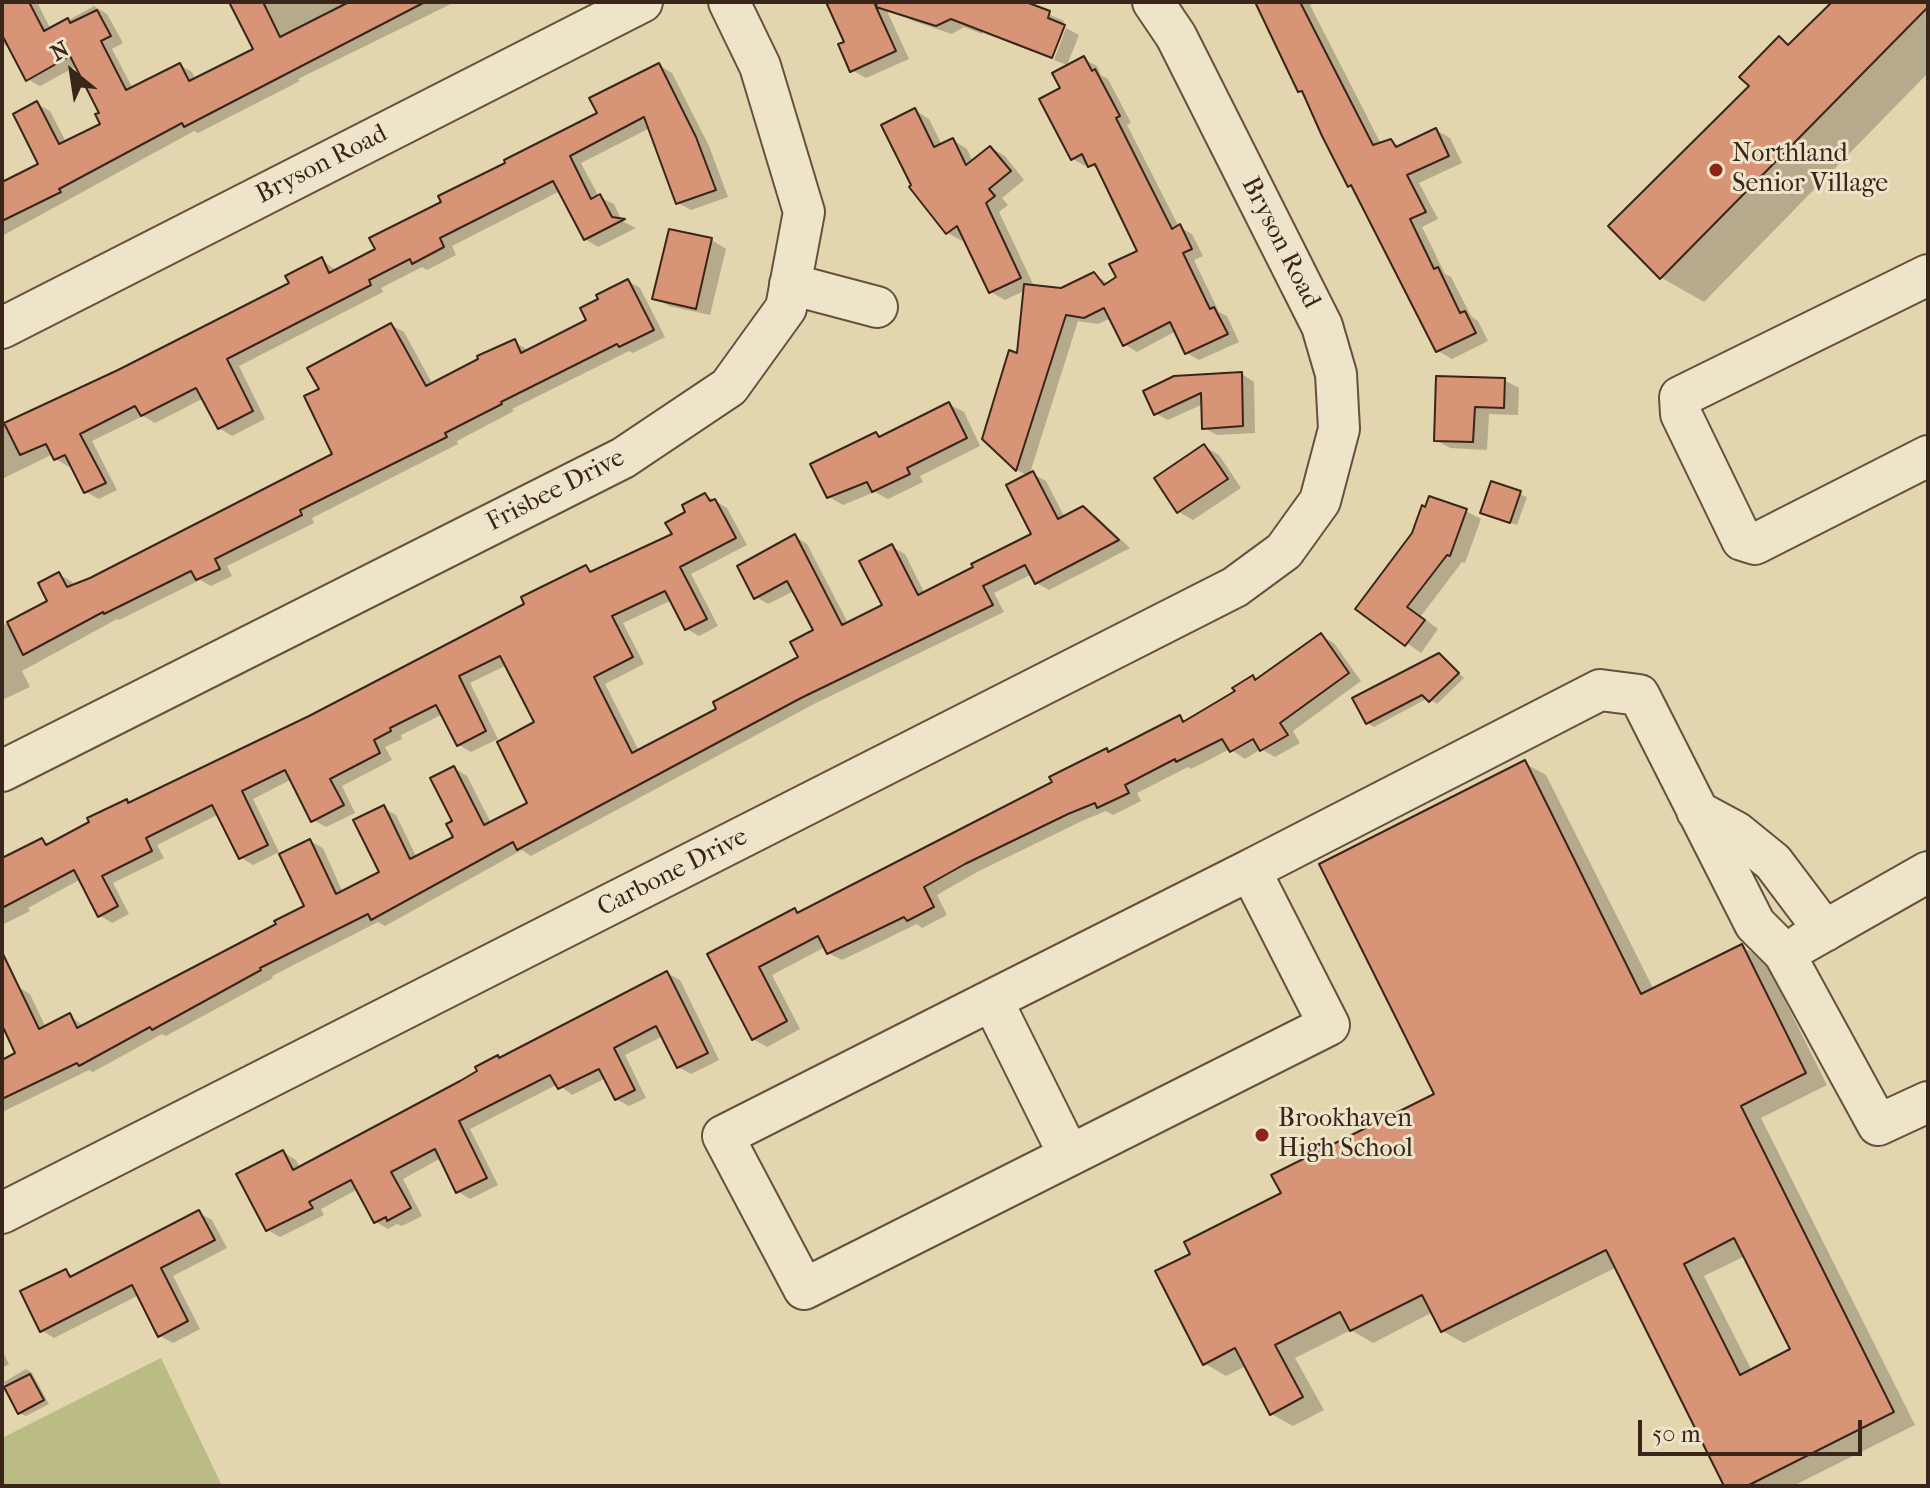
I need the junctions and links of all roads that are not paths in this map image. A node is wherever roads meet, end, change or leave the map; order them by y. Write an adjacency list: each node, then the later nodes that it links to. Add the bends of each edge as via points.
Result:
1 (642, 2): 7 (street, Bryson Road)
2 (729, 2): 5 (street, Frisbee Drive, via 760,66 804,212)
3 (1153, 2): 9 (street, Bryson Road, via 1176,36 1322,326 1336,374 1339,429)
4 (1928, 275): 8 (street, via 1680,397 1681,414 1742,540 1755,544)
5 (790, 284): 6 (street); 10 (street, Frisbee Drive, via 786,308 729,387 623,458)
6 (877, 307)
7 (2, 328)
8 (1928, 456)
9 (1320, 501): 19 (street, Carbone Drive, via 1284,551 1235,587)
10 (2, 771)
11 (1697, 811): 12 (street, via 1639,695 1600,690); 14 (street, via 1736,832 1773,862); 15 (street, via 1755,924)
12 (1250, 870): 16 (street); 18 (street, via 1329,1025)
13 (1928, 872): 14 (street)
14 (1825, 931): 15 (street)
15 (1784, 953): 17 (street, via 1878,1125)
16 (992, 1000): 18 (street); 18 (street, via 723,1136 804,1289)
17 (1928, 1102)
18 (1069, 1155)
19 (2, 1213)

